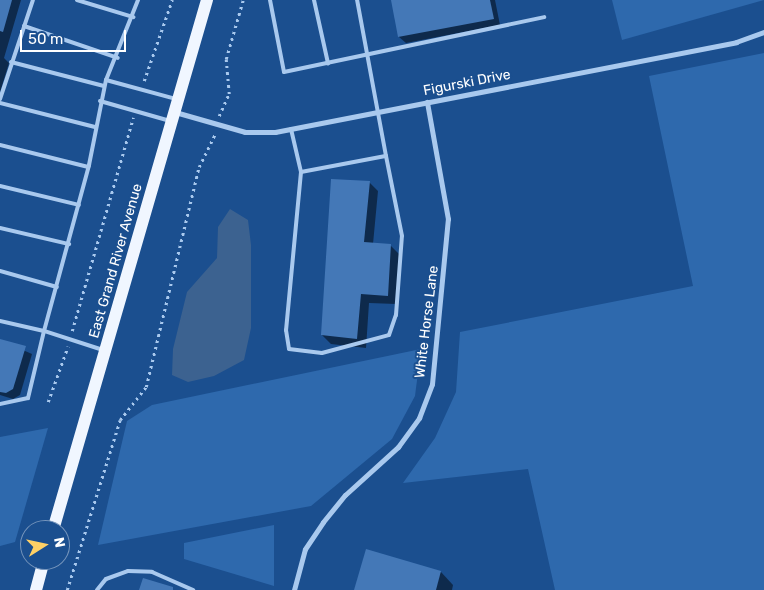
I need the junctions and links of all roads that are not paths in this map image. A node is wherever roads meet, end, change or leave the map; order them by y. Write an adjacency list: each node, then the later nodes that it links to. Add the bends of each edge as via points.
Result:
1 (33, 0): 10 (lane)
2 (78, 0): 9 (lane)
3 (138, 0): 9 (lane)
4 (207, 0): 22 (main road, East Grand River Avenue)
5 (270, 0): 15 (lane, via 284,72)
6 (314, 0): 15 (lane)
7 (357, 0): 12 (lane)
8 (544, 16): 12 (lane)
9 (133, 17): 13 (lane)
10 (24, 26): 13 (lane); 14 (lane)
11 (764, 32): 20 (street, Figurski Drive, via 736,42)
12 (366, 54): 15 (lane); 23 (lane)
13 (118, 58): 16 (lane)
14 (12, 62): 17 (lane); 18 (lane)
15 (328, 63)
16 (106, 80): 17 (lane); 22 (lane)
17 (104, 86): 19 (lane)
18 (0, 99)
19 (100, 101): 22 (lane); 24 (lane)
20 (427, 102): 23 (street, Figurski Drive); 45 (street, White Horse Lane, via 448,219 432,384 419,418 398,447 345,495 323,522 305,549)
21 (0, 103): 24 (lane)
22 (175, 111): 25 (street, Figurski Drive, via 246,132); 38 (main road, East Grand River Avenue)
23 (377, 112): 25 (street, Figurski Drive); 27 (lane)
24 (95, 127): 28 (lane)
25 (291, 129): 29 (lane)
26 (0, 145): 28 (lane)
27 (386, 156): 29 (lane); 29 (lane, via 402,236 396,315 388,335 322,353 289,349 286,330)
28 (88, 167): 31 (lane)
29 (301, 172)
30 (0, 186): 31 (lane)
31 (79, 205): 33 (lane)
32 (0, 228): 33 (lane)
33 (69, 244): 35 (lane)
34 (0, 271): 35 (lane)
35 (57, 287): 37 (lane)
36 (0, 321): 37 (lane)
37 (44, 331): 38 (lane); 39 (lane, via 28,398)
38 (105, 351): 40 (main road, East Grand River Avenue)
39 (0, 404)
40 (56, 520)
41 (41, 570): 42 (main road)
42 (36, 590)
43 (97, 590): 44 (lane, via 106,579 128,571 152,572)
44 (193, 590)
45 (294, 590)

